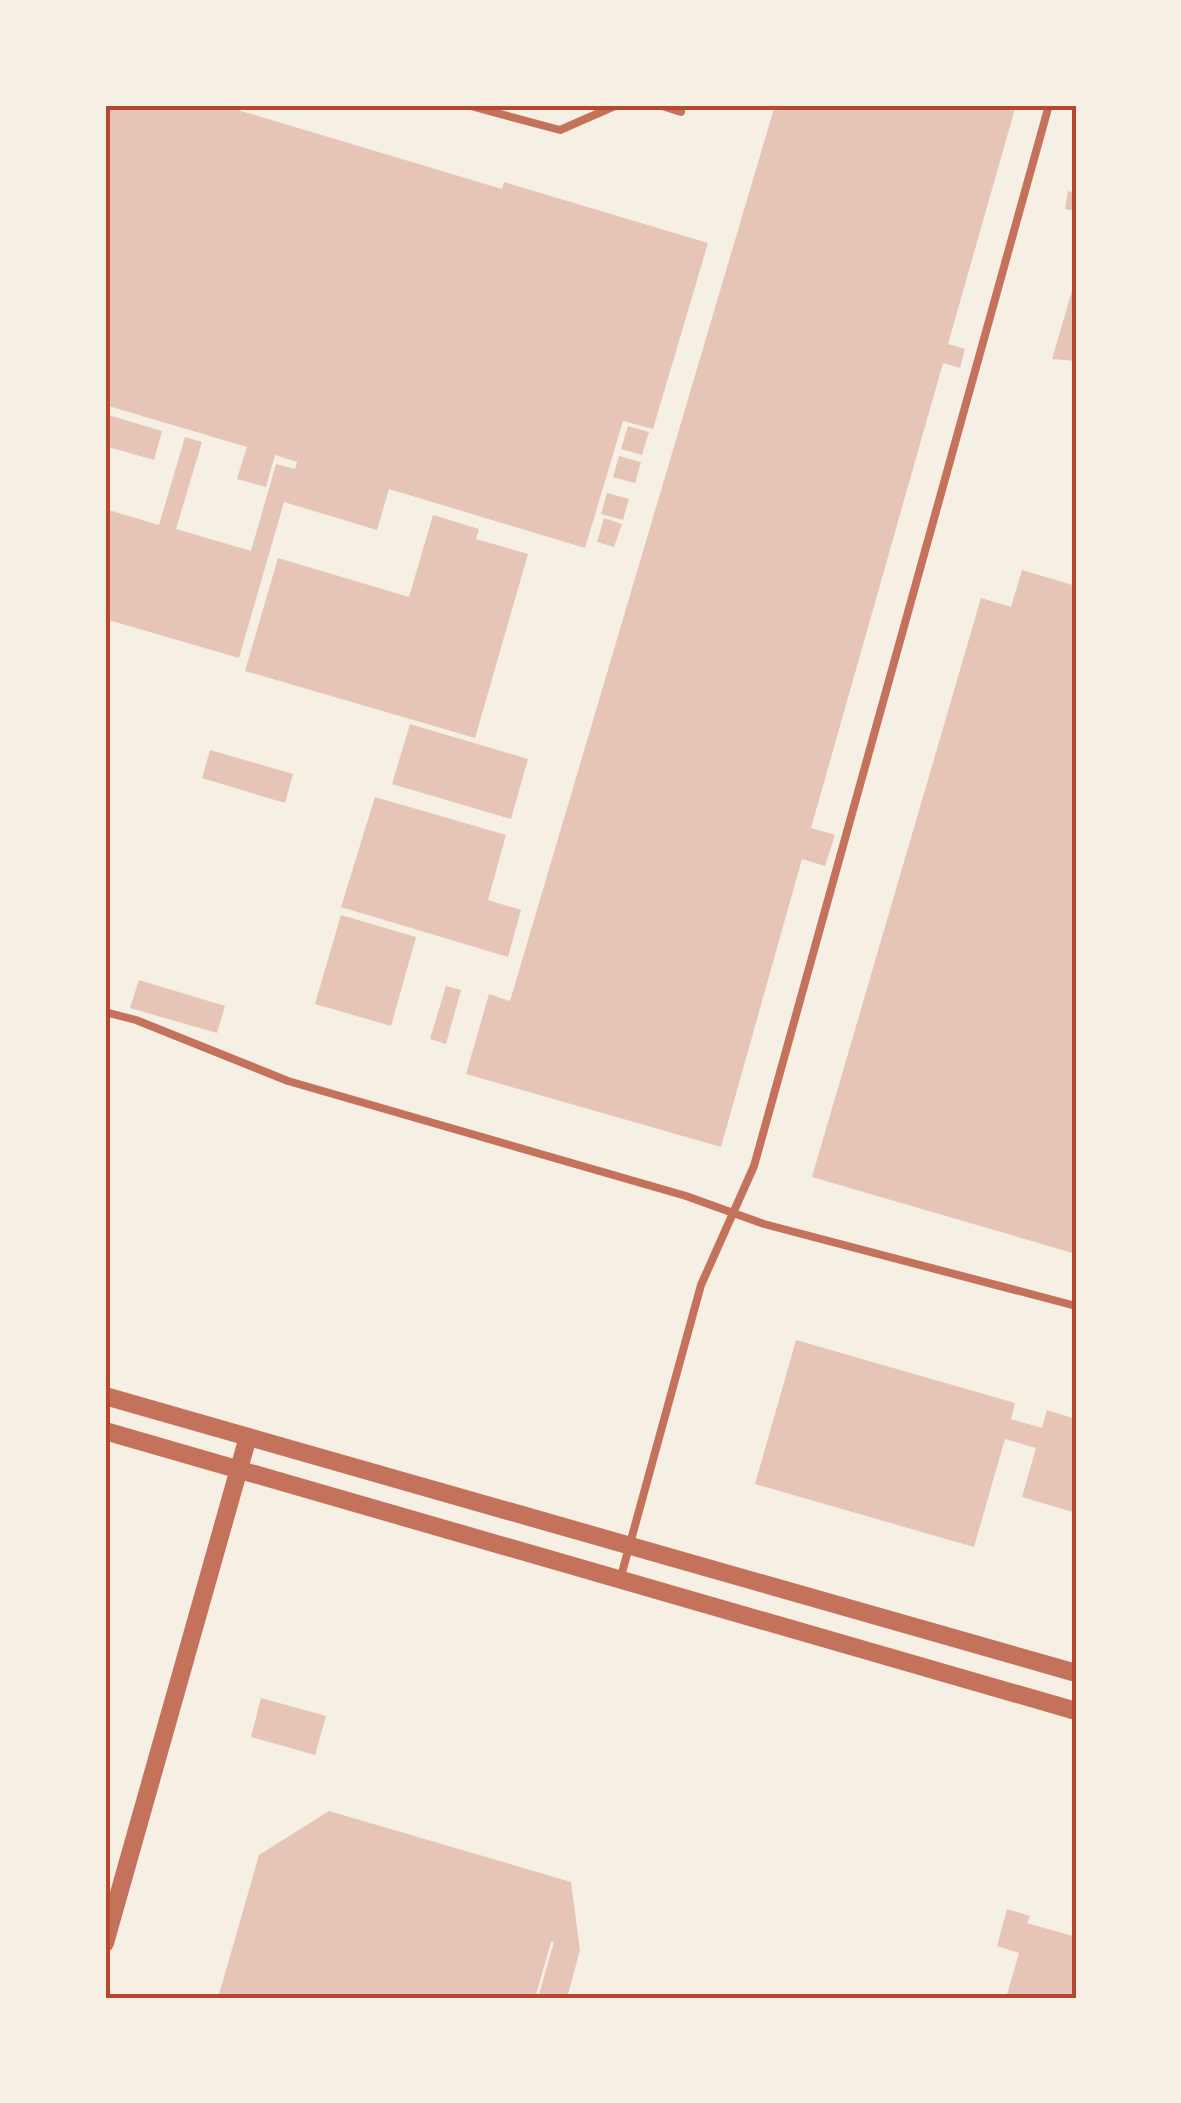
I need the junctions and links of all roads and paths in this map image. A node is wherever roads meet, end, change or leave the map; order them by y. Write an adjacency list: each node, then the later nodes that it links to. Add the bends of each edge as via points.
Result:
1 (467, 105): 2 (lane, via 560,130)
2 (617, 105)
3 (659, 105): 5 (lane)
4 (1048, 105): 7 (lane, via 754,1166)
5 (681, 112)
6 (105, 1012): 7 (lane, via 288,1081)
7 (732, 1213): 8 (lane); 13 (lane, via 701,1286)
8 (1076, 1306)
9 (105, 1396): 11 (street)
10 (105, 1431): 12 (street)
11 (248, 1437): 12 (street); 13 (street)
12 (239, 1470): 14 (street); 17 (street)
13 (628, 1545): 14 (lane); 15 (street)
14 (620, 1580): 16 (street)
15 (1076, 1672)
16 (1076, 1711)
17 (105, 1943)

